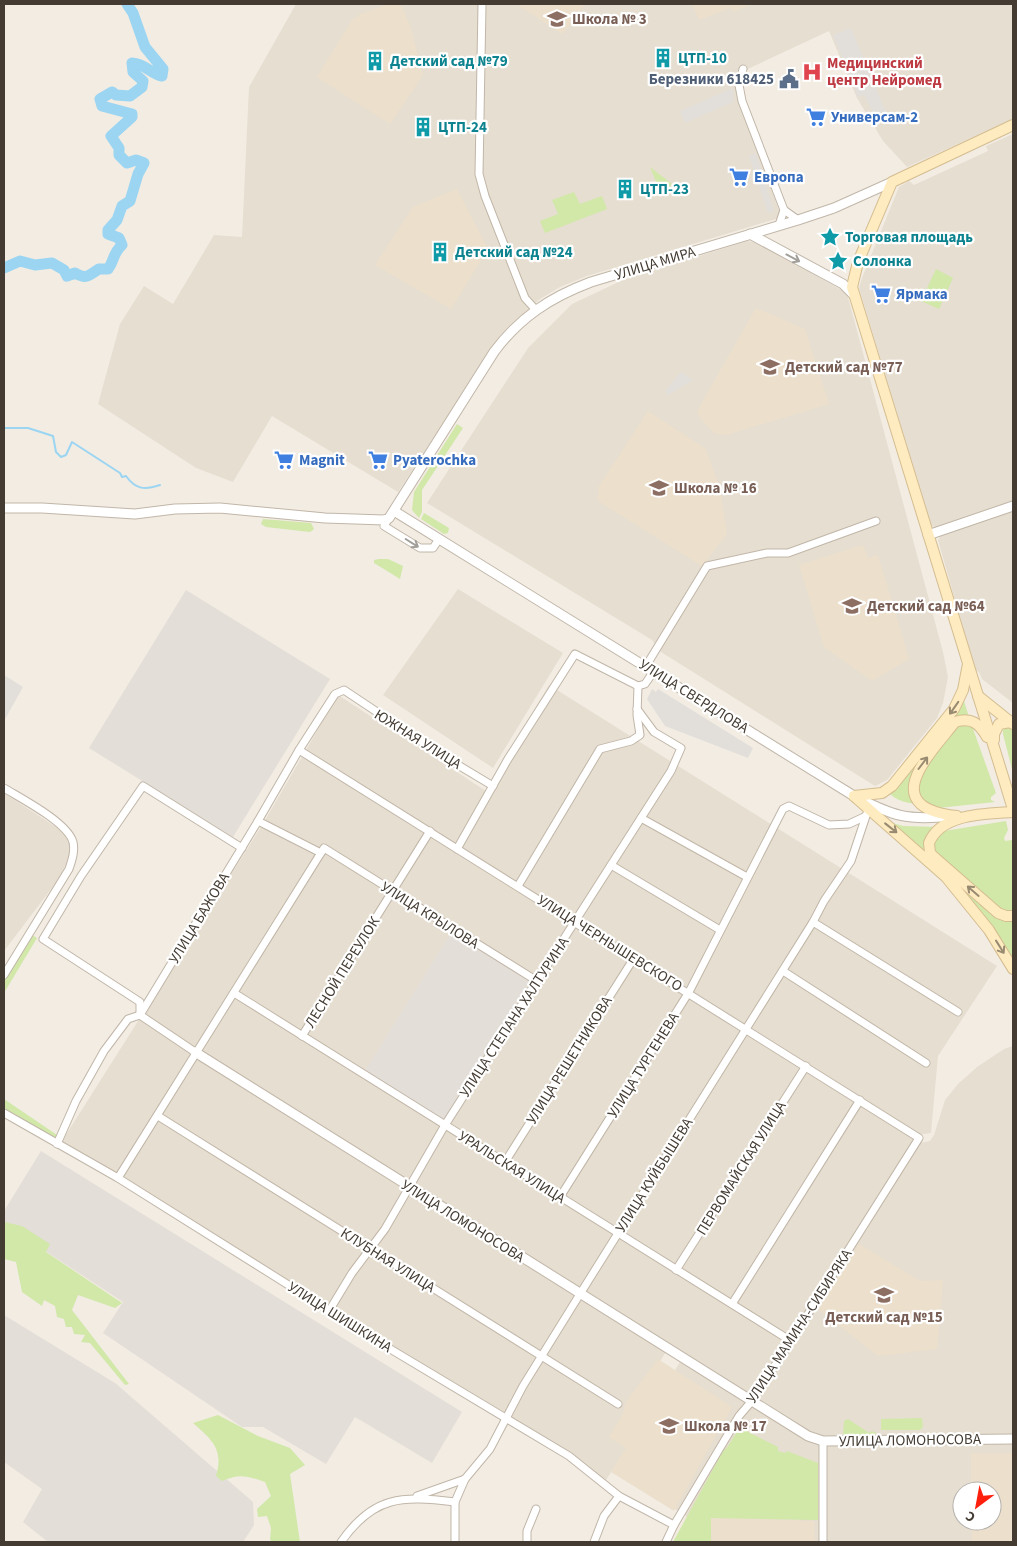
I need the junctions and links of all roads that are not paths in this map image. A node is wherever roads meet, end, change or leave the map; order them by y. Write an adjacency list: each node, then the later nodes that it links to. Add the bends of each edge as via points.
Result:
1 (482, 4): 10 (street, via 479,174 525,298)
2 (743, 69): 5 (street, via 742,101)
3 (1013, 125): 4 (main road, УЛИЦА МИРА)
4 (892, 182): 6 (street, УЛИЦА МИРА); 9 (main road, via 858,262 853,278)
5 (784, 210): 6 (street); 7 (street)
6 (798, 220): 7 (street, УЛИЦА МИРА)
7 (779, 225): 8 (street, УЛИЦА МИРА)
8 (750, 234): 9 (street, one-way to 9, via 842,284); 10 (street, УЛИЦА МИРА, via 591,282)
9 (854, 295): 15 (main road)
10 (535, 309): 13 (street, УЛИЦА МИРА, via 494,352)
11 (1013, 506): 15 (street)
12 (4, 508): 13 (street, via 135,514 220,508 373,521)
13 (389, 518): 16 (street, УЛИЦА СВЕРДЛОВА); 16 (street, one-way to 16, via 420,548 433,548)
14 (876, 521): 18 (street, via 788,553 766,553 707,566)
15 (928, 535): 17 (main road)
16 (439, 539): 18 (street, УЛИЦА СВЕРДЛОВА)
17 (968, 662): 21 (main road); 28 (main road, one-way to 28, via 963,690 954,709 892,786 882,793)
18 (650, 668): 19 (street, via 645,684); 28 (street, УЛИЦА СВЕРДЛОВА)
19 (638, 686): 22 (street); 26 (street, via 575,654)
20 (344, 690): 24 (street, УЛИЦА БАЖОВА, via 335,694); 26 (street, ЮЖНАЯ УЛИЦА)
21 (978, 696): 23 (main road); 25 (main road)
22 (637, 709): 33 (street, УЛИЦА СТЕПАНА ХАЛТУРИНА, via 654,732 681,748); 41 (street, via 640,735 632,741 600,749)
23 (1012, 723): 25 (main road, via 1004,722 996,728)
24 (299, 750): 34 (street, УЛИЦА БАЖОВА); 35 (street, УЛИЦА ЧЕРНЫШЕВСКОГО)
25 (996, 753): 29 (main road); 32 (main road, one-way to 25, via 936,813 919,802 913,782 919,768 955,722 965,719 981,727)
26 (493, 786): 37 (street)
27 (4, 788): 50 (street, via 65,829 72,840 74,853 69,869)
28 (854, 796): 30 (main road); 32 (street, УЛИЦА СВЕРДЛОВА, via 906,818)
29 (1013, 810): 31 (main road, УЛИЦА СВЕРДЛОВА)
30 (866, 813): 40 (street, УЛИЦА ТУРГЕНЕВА, via 839,826 820,822 789,806 781,812); 45 (street, УЛИЦА КУЙБЫШЕВА, via 851,861); 48 (main road, one-way to 48, via 910,843 946,877 989,930)
31 (978, 814): 32 (street, УЛИЦА СВЕРДЛОВА); 43 (main road, one-way to 31, via 998,913 930,853 931,839 945,824)
32 (956, 816)
33 (642, 818): 39 (street, УЛИЦА СТЕПАНА ХАЛТУРИНА); 40 (street)
34 (258, 822): 36 (street, УЛИЦА БАЖОВА); 38 (street, УЛИЦА КРЫЛОВА)
35 (430, 831): 37 (street, УЛИЦА ЧЕРНЫШЕВСКОГО); 42 (street, ЛЕСНОЙ ПЕРЕУЛОК)
36 (242, 848): 55 (street, УЛИЦА БАЖОВА); 55 (street, via 143,786 81,876 43,939 140,1002)
37 (457, 848): 41 (street, УЛИЦА ЧЕРНЫШЕВСКОГО)
38 (322, 850): 42 (street, УЛИЦА КРЫЛОВА); 53 (street)
39 (611, 865): 44 (street, УЛИЦА СТЕПАНА ХАЛТУРИНА); 46 (street)
40 (747, 877): 46 (street, УЛИЦА ТУРГЕНЕВА)
41 (518, 886): 44 (street, УЛИЦА ЧЕРНЫШЕВСКОГО)
42 (393, 891): 51 (street, УЛИЦА КРЫЛОВА); 57 (street, ЛЕСНОЙ ПЕРЕУЛОК)
43 (1013, 916)
44 (575, 922): 47 (street, УЛИЦА ЧЕРНЫШЕВСКОГО); 51 (street, УЛИЦА СТЕПАНА ХАЛТУРИНА)
45 (813, 922): 49 (street, УЛИЦА КУЙБЫШЕВА); 54 (street)
46 (720, 930): 52 (street, УЛИЦА ТУРГЕНЕВА)
47 (634, 958): 52 (street, УЛИЦА ЧЕРНЫШЕВСКОГО); 67 (street, УЛИЦА РЕШЕТНИКОВА)
48 (1013, 968)
49 (783, 971): 56 (street, УЛИЦА КУЙБЫШЕВА); 59 (street)
50 (4, 975)
51 (537, 981): 64 (street, УЛИЦА СТЕПАНА ХАЛТУРИНА)
52 (689, 992): 56 (street, УЛИЦА ЧЕРНЫШЕВСКОГО); 70 (street, УЛИЦА ТУРГЕНЕВА)
53 (234, 993): 57 (street, УРАЛЬСКАЯ УЛИЦА); 58 (street)
54 (958, 1012)
55 (140, 1015): 58 (street, УЛИЦА ЛОМОНОСОВА); 66 (street, УЛИЦА БАЖОВА, via 128,1020 104,1051)
56 (747, 1028): 60 (street, УЛИЦА ЧЕРНЫШЕВСКОГО); 71 (street, УЛИЦА КУЙБЫШЕВА)
57 (302, 1036): 64 (street, УРАЛЬСКАЯ УЛИЦА)
58 (195, 1052): 63 (street); 69 (street, УЛИЦА ЛОМОНОСОВА)
59 (926, 1063)
60 (806, 1066): 61 (street, УЛИЦА ЧЕРНЫШЕВСКОГО); 73 (street, ПЕРВОМАЙСКАЯ УЛИЦА)
61 (860, 1100): 65 (street, УЛИЦА ЧЕРНЫШЕВСКОГО); 75 (street)
62 (4, 1113): 66 (street, УЛИЦА ШИШКИНА)
63 (158, 1116): 68 (street); 72 (street, КЛУБНАЯ УЛИЦА)
64 (445, 1125): 67 (street, УРАЛЬСКАЯ УЛИЦА); 69 (street, УЛИЦА СТЕПАНА ХАЛТУРИНА)
65 (919, 1138): 77 (street, УЛИЦА МАМИНА-СИБИРЯКА)
66 (57, 1144): 68 (street, УЛИЦА ШИШКИНА)
67 (505, 1162): 70 (street, УРАЛЬСКАЯ УЛИЦА)
68 (118, 1178): 76 (street, УЛИЦА ШИШКИНА)
69 (409, 1186): 72 (street, УЛИЦА СТЕПАНА ХАЛТУРИНА); 74 (street, УЛИЦА ЛОМОНОСОВА)
70 (560, 1197): 71 (street, УРАЛЬСКАЯ УЛИЦА)
71 (618, 1232): 73 (street, УРАЛЬСКАЯ УЛИЦА); 74 (street, УЛИЦА КУЙБЫШЕВА)
72 (371, 1249): 76 (street, УЛИЦА СТЕПАНА ХАЛТУРИНА); 78 (street, КЛУБНАЯ УЛИЦА)
73 (676, 1270): 75 (street, УРАЛЬСКАЯ УЛИЦА)
74 (580, 1294): 78 (street, УЛИЦА КУЙБЫШЕВА); 79 (street, УЛИЦА ЛОМОНОСОВА)
75 (732, 1304): 77 (street, УРАЛЬСКАЯ УЛИЦА)
76 (329, 1311): 81 (street, УЛИЦА ШИШКИНА)
77 (790, 1341): 79 (street, УЛИЦА МАМИНА-СИБИРЯКА)
78 (542, 1356): 80 (street, КЛУБНАЯ УЛИЦА); 81 (street, УЛИЦА КУЙБЫШЕВА)
79 (751, 1402): 83 (street, УЛИЦА ЛОМОНОСОВА, via 808,1436); 89 (street, УЛИЦА МАМИНА-СИБИРЯКА, via 739,1416)
80 (618, 1404)
81 (506, 1417): 84 (street, УЛИЦА КУЙБЫШЕВА, via 490,1449); 85 (street, УЛИЦА ШИШКИНА, via 569,1456)
82 (1013, 1439): 83 (street, УЛИЦА ЛОМОНОСОВА)
83 (823, 1441): 95 (street)
84 (465, 1479): 86 (street); 87 (street, УЛИЦА КУЙБЫШЕВА)
85 (619, 1496): 89 (street, УЛИЦА ШИШКИНА); 93 (street, via 604,1516)
86 (415, 1497): 87 (street); 90 (street, via 378,1505)
87 (454, 1502): 91 (street, УЛИЦА КУЙБЫШЕВА)
88 (536, 1509): 92 (street, via 527,1531)
89 (674, 1525): 94 (street, УЛИЦА МАМИНА-СИБИРЯКА)
90 (341, 1542)
91 (455, 1542)
92 (527, 1542)
93 (594, 1542)
94 (666, 1542)
95 (823, 1542)

